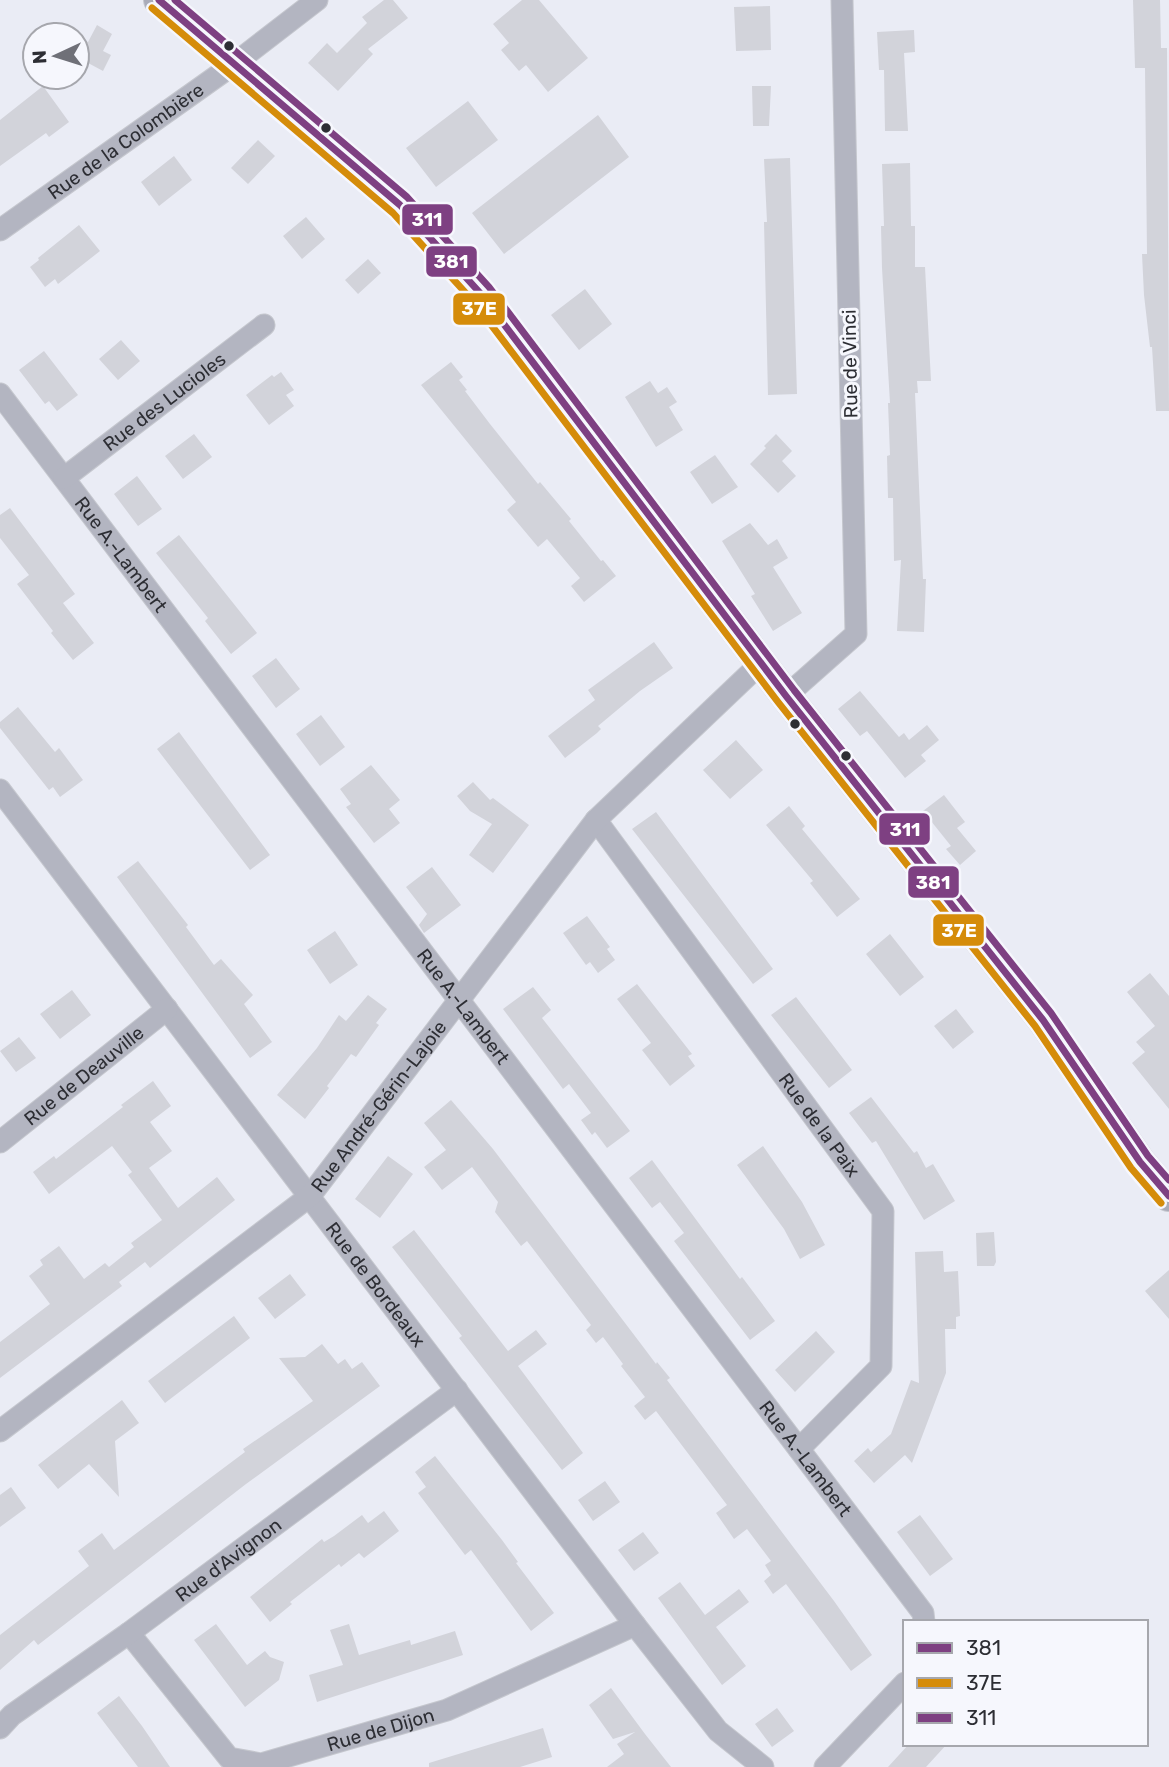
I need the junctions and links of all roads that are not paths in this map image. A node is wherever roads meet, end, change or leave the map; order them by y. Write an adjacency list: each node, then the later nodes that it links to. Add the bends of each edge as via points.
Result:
1 (159, 0): 4 (main road)
2 (317, 0): 4 (street, Rue de la Colombière)
3 (842, 0): 10 (street, Rue de Vinci, via 856,634)
4 (234, 64): 5 (street, Rue de la Colombière); 9 (main road, via 400,205 481,294)
5 (0, 230)
6 (264, 325): 8 (street, Rue des Lucioles)
7 (0, 394): 8 (street, Rue A.-Lambert)
8 (64, 478): 13 (street, Rue A.-Lambert)
9 (761, 663): 10 (main road); 12 (street, Rue André-Gérin-Lajoie)
10 (786, 696): 17 (main road, via 1043,1020 1140,1162)
11 (0, 790): 14 (street, Rue de Bordeaux)
12 (596, 820): 13 (street, Rue André-Gérin-Lajoie); 20 (street, Rue de la Paix, via 883,1211 881,1366)
13 (458, 1000): 16 (street, Rue André-Gérin-Lajoie); 20 (street, Rue A.-Lambert)
14 (167, 1009): 15 (street, Rue de Deauville); 16 (street, Rue de Bordeaux)
15 (0, 1142)
16 (310, 1196): 18 (street, Rue de Bordeaux); 19 (street, Rue André-Gérin-Lajoie)
17 (1169, 1196)
18 (457, 1390): 22 (street, Rue de Bordeaux); 23 (street, Rue d'Avignon)
19 (0, 1431)
20 (799, 1449): 21 (street, Rue A.-Lambert, via 923,1612)
21 (924, 1620)
22 (635, 1625): 23 (street, Rue de Dijon, via 447,1710 261,1764 229,1758); 26 (street, Rue de Bordeaux, via 718,1731)
23 (129, 1633): 25 (street, Rue d'Avignon)
24 (903, 1685): 27 (street)
25 (0, 1728)
26 (764, 1767)
27 (825, 1767)

